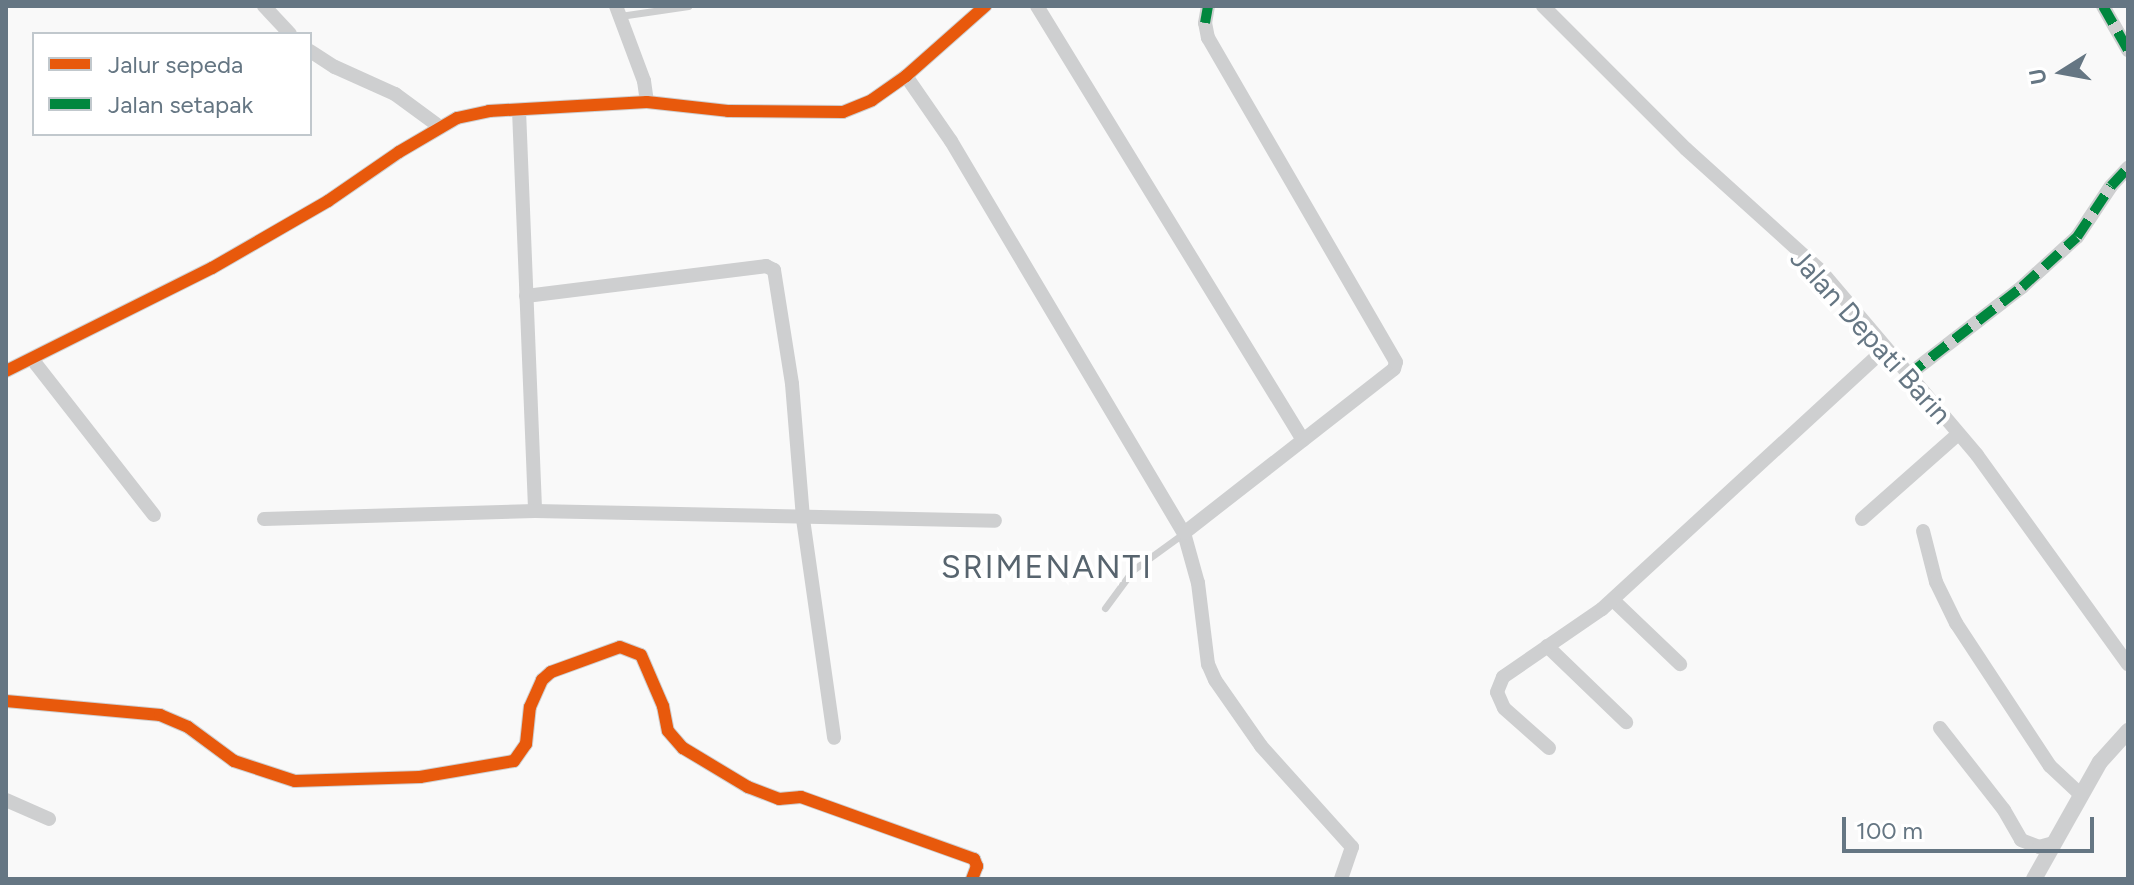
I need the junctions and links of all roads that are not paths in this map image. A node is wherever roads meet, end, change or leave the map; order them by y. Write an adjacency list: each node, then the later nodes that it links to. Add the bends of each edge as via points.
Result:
1 (264, 6): 11 (street)
2 (688, 6): 9 (lane)
3 (985, 6): 14 (street)
4 (1037, 6): 25 (street)
5 (1195, 6): 10 (street)
6 (1208, 6): 10 (street)
7 (2103, 6): 12 (street)
8 (1553, 9): 20 (street, Jalan Depati Barin, via 1686,149 1821,271)
9 (618, 11): 15 (street)
10 (1205, 23): 25 (street, via 1208,38 1396,362 1394,369)
11 (288, 32)
12 (2128, 50)
13 (312, 52): 17 (street, via 395,94)
14 (906, 76): 15 (street, via 843,112 728,111); 33 (street, via 951,141)
15 (647, 102): 16 (street)
16 (519, 110): 17 (street, via 489,111); 19 (street)
17 (440, 127): 21 (street, via 328,201 212,268)
18 (2128, 168): 23 (street, via 2077,237)
19 (526, 296): 26 (street); 29 (street, via 766,266 774,270 792,384)
20 (1885, 349): 23 (street, Jalan Depati Barin); 34 (street)
21 (32, 359): 22 (street); 27 (street)
22 (6, 371)
23 (1907, 376): 24 (street, Jalan Depati Barin)
24 (1958, 434): 30 (street); 38 (street, Jalan Depati Barin, via 2032,527)
25 (1303, 440): 33 (street)
26 (535, 511): 28 (street); 29 (street)
27 (154, 515)
28 (264, 519)
29 (803, 519): 31 (street); 43 (street)
30 (1862, 519)
31 (995, 521)
32 (1923, 531): 45 (street, via 1936,582 1956,623 2050,766)
33 (1184, 533): 35 (lane, via 1133,570); 50 (street, via 1215,680 1261,746 1352,847)
34 (1613, 600): 36 (street); 37 (street)
35 (1105, 608)
36 (1547, 646): 40 (street); 44 (street, via 1503,677 1497,692 1515,720)
37 (1680, 664)
38 (2128, 664)
39 (6, 701): 49 (street, via 144,710 188,727 234,761 295,781 420,777 514,761 526,744 530,707 542,680 620,647 641,655 668,731 683,748 779,799 801,797 974,859)
40 (1626, 722)
41 (1940, 728): 48 (street, via 2021,840 2039,847)
42 (2128, 731): 45 (street, via 2100,762)
43 (834, 738)
44 (1549, 748)
45 (2081, 795): 48 (street)
46 (6, 800): 47 (street)
47 (49, 819)
48 (2053, 843): 51 (street)
49 (972, 879)
50 (1341, 879)
51 (2034, 879)

